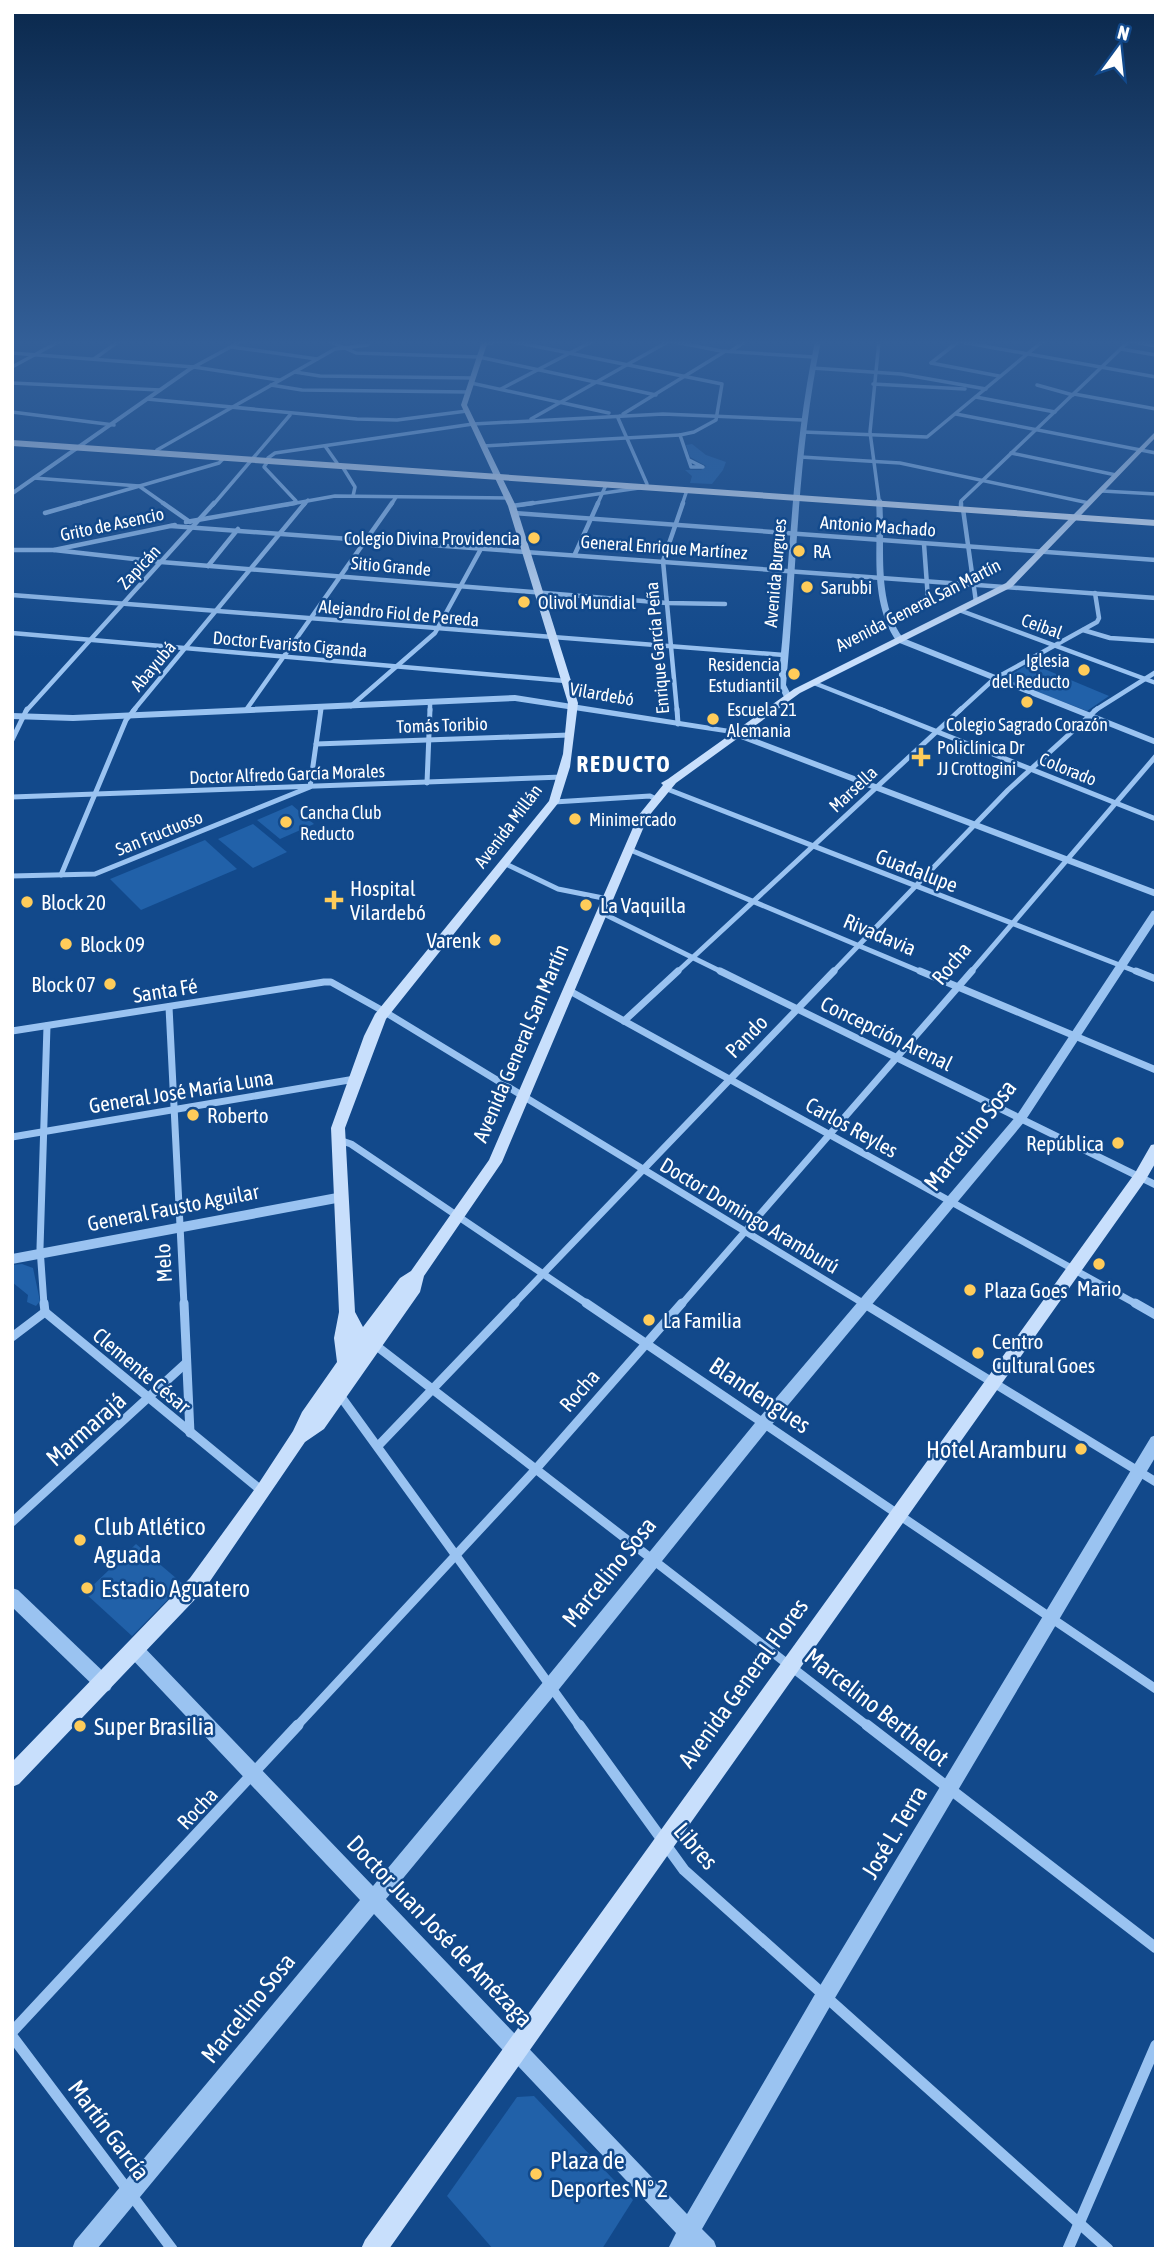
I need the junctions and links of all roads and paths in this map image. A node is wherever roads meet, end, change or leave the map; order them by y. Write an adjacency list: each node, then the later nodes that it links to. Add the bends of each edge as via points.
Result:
1 (82, 446): 29 (street)
2 (325, 446): 26 (street)
3 (484, 446): 28 (main road, Avenida Millán)
4 (88, 447): 21 (main road)
5 (92, 447): 16 (main road)
6 (163, 447): 16 (street)
7 (261, 447): 22 (street, Zapicán)
8 (322, 447): 23 (street, via 273,454)
9 (630, 447): 32 (street)
10 (684, 447): 24 (street)
11 (802, 447): 20 (street, Avenida Burgues)
12 (872, 447): 25 (street)
13 (1018, 447): 18 (street)
14 (1121, 447): 17 (street)
15 (1142, 447): 17 (main road, Avenida General San Martín)
16 (157, 450): 22 (main road)
17 (1139, 450): 19 (street); 27 (main road, Avenida General San Martín)
18 (1011, 453): 27 (street); 30 (street)
19 (1156, 453)
20 (801, 457): 25 (street); 40 (street, Avenida Burgues)
21 (224, 458): 22 (main road); 31 (street)
22 (250, 458): 23 (main road); 49 (street, Zapicán)
23 (268, 459): 26 (main road); 42 (street, via 264,467)
24 (689, 460)
25 (874, 461): 30 (street); 43 (street)
26 (340, 464): 28 (main road); 38 (street, via 355,488)
27 (1116, 475): 35 (main road, Avenida General San Martín)
28 (499, 476): 32 (main road); 33 (main road); 45 (main road, Avenida Millán)
29 (37, 477): 31 (street); 36 (street)
30 (983, 481): 44 (street); 46 (street, via 961,501)
31 (139, 486): 47 (street); 52 (street)
32 (645, 486): 33 (main road); 34 (main road); 40 (main road)
33 (604, 489): 45 (street, Grito de Asencio); 50 (street)
34 (687, 490): 40 (main road); 53 (street, Enrique García Peña)
35 (1102, 491): 37 (street); 44 (main road, Avenida General San Martín)
36 (12, 494)
37 (1156, 494)
38 (353, 496): 39 (street, Grito de Asencio); 41 (street, Grito de Asencio)
39 (396, 496): 45 (street, Grito de Asencio); 59 (street)
40 (798, 496): 43 (main road); 58 (street, Avenida Burgues)
41 (308, 500): 42 (street, Grito de Asencio); 57 (street, Abayubá)
42 (296, 501): 49 (street, Grito de Asencio)
43 (880, 502): 46 (main road); 60 (street)
44 (1089, 503): 48 (main road, Avenida General San Martín)
45 (511, 506): 50 (street, Antonio Machado); 66 (main road, Avenida Millán)
46 (962, 508): 48 (main road); 63 (street)
47 (45, 513)
48 (1077, 516): 51 (main road); 67 (main road, Avenida General San Martín)
49 (201, 519): 52 (street, Grito de Asencio); 55 (street, Zapicán)
50 (590, 519): 53 (street, Antonio Machado); 68 (street)
51 (1156, 521)
52 (190, 522): 54 (street, Grito de Asencio)
53 (675, 525): 58 (street, Antonio Machado); 69 (street, Enrique García Peña)
54 (171, 526): 55 (street, General Enrique Martínez); 65 (street, Grito de Asencio)
55 (196, 526): 56 (street, General Enrique Martínez); 71 (street, Zapicán)
56 (238, 529): 57 (street, General Enrique Martínez); 72 (street)
57 (281, 533): 59 (street, General Enrique Martínez); 73 (street, Abayubá)
58 (794, 534): 60 (street, Antonio Machado); 74 (street, Avenida Burgues)
59 (366, 539): 62 (street, General Enrique Martínez); 75 (street)
60 (880, 540): 61 (street, Antonio Machado); 76 (street)
61 (925, 544): 63 (street, Antonio Machado); 77 (street)
62 (482, 547): 66 (street, General Enrique Martínez); 80 (street)
63 (970, 547): 67 (street, Antonio Machado); 78 (street)
64 (12, 550): 65 (street, Grito de Asencio)
65 (54, 550): 71 (street, Sitio Grande)
66 (526, 550): 68 (street, General Enrique Martínez); 81 (main road, Avenida Millán)
67 (1042, 552): 70 (street, Antonio Machado); 79 (main road, Avenida General San Martín)
68 (575, 554): 69 (street, General Enrique Martínez)
69 (663, 561): 74 (street, General Enrique Martínez); 87 (street, Enrique García Peña)
70 (1156, 561)
71 (161, 562): 72 (street, Sitio Grande); 88 (street, Zapicán)
72 (208, 566): 73 (street, Sitio Grande)
73 (251, 569): 75 (street, Sitio Grande); 91 (street, Abayubá)
74 (791, 571): 76 (street, General Enrique Martínez); 103 (street, Avenida Burgues)
75 (340, 576): 80 (street, Sitio Grande); 92 (street)
76 (881, 577): 77 (street, General Enrique Martínez); 98 (street, via 890,628)
77 (927, 580): 78 (street, General Enrique Martínez); 85 (street)
78 (974, 583): 79 (street, General Enrique Martínez); 86 (street)
79 (1009, 585): 82 (street, General Enrique Martínez); 86 (main road, Avenida General San Martín)
80 (460, 586): 81 (street, Sitio Grande); 93 (street)
81 (538, 592): 87 (street, Sitio Grande); 96 (main road, Avenida Millán)
82 (1095, 593): 84 (street, General Enrique Martínez); 94 (street, via 1099,618)
83 (12, 595): 88 (street, Alejandro Fiol de Pereda)
84 (1156, 598)
85 (928, 599)
86 (976, 602): 90 (main road, Avenida General San Martín)
87 (667, 603): 89 (street, Sitio Grande); 101 (street, Enrique García Peña)
88 (123, 604): 91 (street, Alejandro Fiol de Pereda); 97 (street, Zapicán)
89 (725, 604)
90 (958, 610): 98 (main road, Avenida General San Martín); 100 (street, Ceibal)
91 (216, 612): 92 (street, Alejandro Fiol de Pereda); 102 (street, Abayubá)
92 (310, 620): 93 (street, Alejandro Fiol de Pereda); 104 (street)
93 (438, 630): 96 (street, Alejandro Fiol de Pereda); 105 (street)
94 (1083, 630): 99 (street, via 1110,638); 100 (street, Marsella)
95 (12, 633): 97 (street, Doctor Evaristo Ciganda)
96 (554, 639): 101 (street, Alejandro Fiol de Pereda); 109 (main road, Avenida Millán)
97 (88, 640): 102 (street, Doctor Evaristo Ciganda); 122 (street, Zapicán)
98 (900, 640): 107 (street); 111 (main road, Avenida General San Martín)
99 (1156, 641)
100 (1054, 645): 107 (street, Marsella); 108 (street, Ceibal)
101 (670, 646): 103 (street, Alejandro Fiol de Pereda); 123 (street, Enrique García Peña)
102 (185, 649): 104 (street, Doctor Evaristo Ciganda); 119 (street, Abayubá)
103 (784, 655): 110 (street, Avenida Burgues)
104 (283, 658): 105 (street, Doctor Evaristo Ciganda); 118 (street)
105 (395, 667): 109 (street, Doctor Evaristo Ciganda); 115 (street)
106 (1156, 672): 108 (street, Pando)
107 (994, 679): 120 (street); 124 (street, Marsella)
108 (1144, 679): 112 (street, Ceibal); 120 (street, Pando)
109 (566, 681): 117 (main road, Avenida Millán)
110 (783, 682): 113 (street, Avenida Burgues)
111 (814, 683): 113 (main road, Avenida General San Martín); 124 (street, Colorado)
112 (1156, 683)
113 (792, 694): 125 (main road, Avenida General San Martín)
114 (430, 702): 115 (street, Vilardebó); 117 (street, Vilardebó, via 515,698); 128 (street)
115 (351, 706): 116 (street, Vilardebó)
116 (321, 707): 118 (street, Vilardebó); 130 (street)
117 (573, 707): 123 (street, Vilardebó); 126 (main road, Avenida Millán)
118 (246, 710): 119 (street, Vilardebó)
119 (130, 715): 122 (street, Vilardebó); 138 (street, Abayubá)
120 (1088, 715): 129 (street); 132 (street, Pando)
121 (12, 716): 122 (street, Vilardebó)
122 (23, 716): 127 (street, Zapicán)
123 (678, 724): 125 (street, Vilardebó)
124 (935, 731): 132 (street, Colorado); 137 (street, Marsella)
125 (739, 734): 135 (main road, Avenida General San Martín); 137 (street, Vilardebó)
126 (569, 735): 128 (street, Tomás Toribio); 133 (main road, Avenida Millán)
127 (12, 740)
128 (428, 740): 130 (street, Tomás Toribio); 134 (street)
129 (1156, 742)
130 (316, 744): 136 (street)
131 (1156, 756): 142 (street, Rocha)
132 (1032, 769): 142 (street, Colorado); 144 (street, Pando)
133 (562, 777): 134 (street, Doctor Alfredo García Morales); 141 (main road, Avenida Millán)
134 (427, 783): 136 (street, Doctor Alfredo García Morales)
135 (670, 785): 140 (main road, Avenida General San Martín); 145 (street, Guadalupe)
136 (310, 787): 138 (street, Doctor Alfredo García Morales); 149 (street, San Fructuoso, via 95,874)
137 (875, 787): 144 (street, Vilardebó); 145 (street, Marsella)
138 (95, 794): 139 (street, Doctor Alfredo García Morales); 149 (street, Abayubá)
139 (12, 797)
140 (653, 797): 141 (street); 146 (main road, Avenida General San Martín)
141 (554, 802): 148 (main road, Avenida Millán)
142 (1115, 802): 143 (street, Colorado); 147 (street, Rocha)
143 (1156, 819)
144 (975, 825): 147 (street, Vilardebó); 151 (street, Pando)
145 (811, 846): 151 (street, Guadalupe); 154 (street, Marsella)
146 (628, 849): 153 (main road, Avenida General San Martín); 154 (street, Rivadavia)
147 (1065, 859): 152 (street, Vilardebó); 157 (street, Rocha)
148 (504, 863): 153 (street, via 558,890); 167 (main road, Avenida Millán)
149 (61, 875): 150 (street, San Fructuoso)
150 (12, 876)
151 (917, 886): 157 (street, Guadalupe); 158 (street, Pando)
152 (1156, 894)
153 (608, 899): 155 (main road, Avenida General San Martín)
154 (753, 901): 158 (street, Rivadavia); 159 (street, Marsella)
155 (602, 913): 159 (street, Concepción Arenal); 164 (main road, Avenida General San Martín)
156 (1156, 913): 160 (street, Marcelino Sosa)
157 (1011, 923): 160 (street, Guadalupe); 163 (street, Rocha)
158 (860, 945): 163 (street, Rivadavia); 166 (street, Pando)
159 (694, 957): 166 (street, Concepción Arenal); 168 (street, Marsella)
160 (1120, 965): 161 (street, Guadalupe); 171 (street, Marcelino Sosa)
161 (1156, 979)
162 (324, 982): 165 (street, Santa Fé); 167 (street, Doctor Domingo Aramburú)
163 (957, 986): 171 (street, Rivadavia); 172 (street, Rocha)
164 (568, 990): 168 (street, Carlos Reyles); 176 (main road, Avenida General San Martín)
165 (169, 1007): 169 (street, Santa Fé); 177 (street, Melo)
166 (798, 1008): 172 (street, Concepción Arenal); 175 (street, Pando)
167 (385, 1012): 174 (main road, Avenida Millán); 176 (street, Doctor Domingo Aramburú)
168 (624, 1021): 175 (street, Carlos Reyles)
169 (47, 1026): 170 (street, Santa Fé); 179 (street)
170 (12, 1031)
171 (1074, 1036): 173 (street, Rivadavia); 178 (street, Marcelino Sosa)
172 (898, 1057): 178 (street, Concepción Arenal); 180 (street, Rocha)
173 (1156, 1070)
174 (355, 1079): 177 (street, General José María Luna); 182 (main road, Avenida Millán, via 340,1121)
175 (729, 1079): 180 (street, Carlos Reyles); 184 (street, Pando)
176 (523, 1097): 184 (street, Doctor Domingo Aramburú); 189 (main road, Avenida General San Martín, via 495,1162)
177 (174, 1110): 179 (street, General José María Luna); 190 (street, Melo)
178 (1021, 1118): 185 (street, Concepción Arenal); 188 (street, Marcelino Sosa)
179 (44, 1131): 181 (street, General José María Luna); 192 (street)
180 (830, 1136): 188 (street, Carlos Reyles); 191 (street, Rocha)
181 (12, 1137)
182 (339, 1140): 187 (main road, Avenida Millán); 189 (street, Blandengues)
183 (1156, 1149): 185 (main road, Avenida General Flores)
184 (642, 1170): 191 (street, Doctor Domingo Aramburú); 195 (street, Pando)
185 (1140, 1177): 186 (street, Concepción Arenal); 194 (main road, Avenida General Flores)
186 (1156, 1185)
187 (342, 1197): 190 (street, General Fausto Aguilar); 198 (main road, Avenida Millán)
188 (951, 1202): 194 (street, Carlos Reyles); 196 (street, Marcelino Sosa)
189 (458, 1216): 195 (street, Blandengues); 202 (main road, Avenida General San Martín, via 416,1275 414,1288)
190 (178, 1228): 192 (street, General Fausto Aguilar); 203 (street, Melo)
191 (743, 1232): 196 (street, Doctor Domingo Aramburú); 201 (street, Rocha)
192 (40, 1254): 193 (street, General Fausto Aguilar); 197 (street)
193 (12, 1259)
194 (1073, 1269): 199 (street, Carlos Reyles); 205 (main road, Avenida General Flores)
195 (542, 1273): 201 (street, Blandengues); 206 (street, Pando)
196 (864, 1306): 205 (street, Doctor Domingo Aramburú); 209 (street, Marcelino Sosa)
197 (45, 1311): 200 (street); 208 (street, Clemente César)
198 (347, 1312): 202 (main road, Avenida Millán); 204 (main road, Avenida Millán, via 343,1323)
199 (1156, 1315)
200 (12, 1337)
201 (646, 1343): 209 (street, Blandengues); 214 (street, Rocha)
202 (368, 1346): 204 (main road, Avenida General San Martín); 206 (street, Marcelino Berthelot); 207 (main road, Avenida General San Martín)
203 (186, 1363): 208 (street, Marmarajá); 210 (street, Melo)
204 (346, 1364): 211 (main road, Avenida General San Martín)
205 (993, 1383): 215 (street, Doctor Domingo Aramburú); 218 (main road, Avenida General Flores)
206 (432, 1389): 213 (street, Pando); 214 (street, Marcelino Berthelot)
207 (339, 1394): 211 (main road, Avenida General San Martín, via 318,1424); 213 (street, Libres)
208 (148, 1398): 210 (street, Clemente César); 219 (street, Marmarajá)
209 (764, 1423): 218 (street, Blandengues); 221 (street, Marcelino Sosa)
210 (190, 1433): 217 (street, Clemente César)
211 (300, 1436): 217 (main road, Avenida General San Martín)
212 (1156, 1443): 215 (street, José L. Terra)
213 (379, 1446): 220 (street, Libres)
214 (535, 1470): 220 (street, Rocha); 221 (street, Marcelino Berthelot)
215 (1139, 1471): 216 (street, Doctor Domingo Aramburú); 223 (street, José L. Terra)
216 (1156, 1482)
217 (263, 1492): 224 (main road, Avenida General San Martín, via 197,1584)
218 (899, 1514): 223 (street, Blandengues); 225 (main road, Avenida General Flores)
219 (12, 1522)
220 (458, 1555): 227 (street, Libres); 229 (street, Rocha)
221 (652, 1559): 225 (street, Marcelino Berthelot); 227 (street, Marcelino Sosa)
222 (12, 1596): 226 (street)
223 (1050, 1617): 228 (street, Blandengues); 231 (street, José L. Terra)
224 (135, 1650): 226 (main road, Avenida General San Martín); 229 (street, Doctor Juan José de Amézaga)
225 (790, 1666): 231 (street, Marcelino Berthelot); 232 (main road, Avenida General Flores)
226 (104, 1684): 230 (main road, Avenida General San Martín)
227 (550, 1687): 232 (street, Libres); 233 (street, Marcelino Sosa)
228 (1156, 1689)
229 (253, 1776): 233 (street, Doctor Juan José de Amézaga); 236 (street, Rocha)
230 (12, 1777)
231 (950, 1790): 234 (street, Marcelino Berthelot); 235 (street, José L. Terra)
232 (663, 1842): 235 (street, Libres, via 684,1870); 238 (main road, Avenida General Flores)
233 (373, 1897): 238 (street, Doctor Juan José de Amézaga); 239 (street, Marcelino Sosa)
234 (1156, 1948)
235 (825, 1996): 240 (street, Libres); 241 (street, José L. Terra)
236 (12, 2034): 239 (street, Martín García)
237 (1156, 2045): 240 (street)
238 (516, 2049): 241 (street, Doctor Juan José de Amézaga); 244 (main road, Avenida General Flores)
239 (130, 2193): 242 (street, Marcelino Sosa); 243 (street, Martín García)
240 (1079, 2223): 246 (street); 247 (street, Libres)
241 (684, 2240): 245 (street, Doctor Juan José de Amézaga)
242 (83, 2249)
243 (172, 2249)
244 (374, 2249)
245 (706, 2249)
246 (1068, 2249)
247 (1108, 2249)

